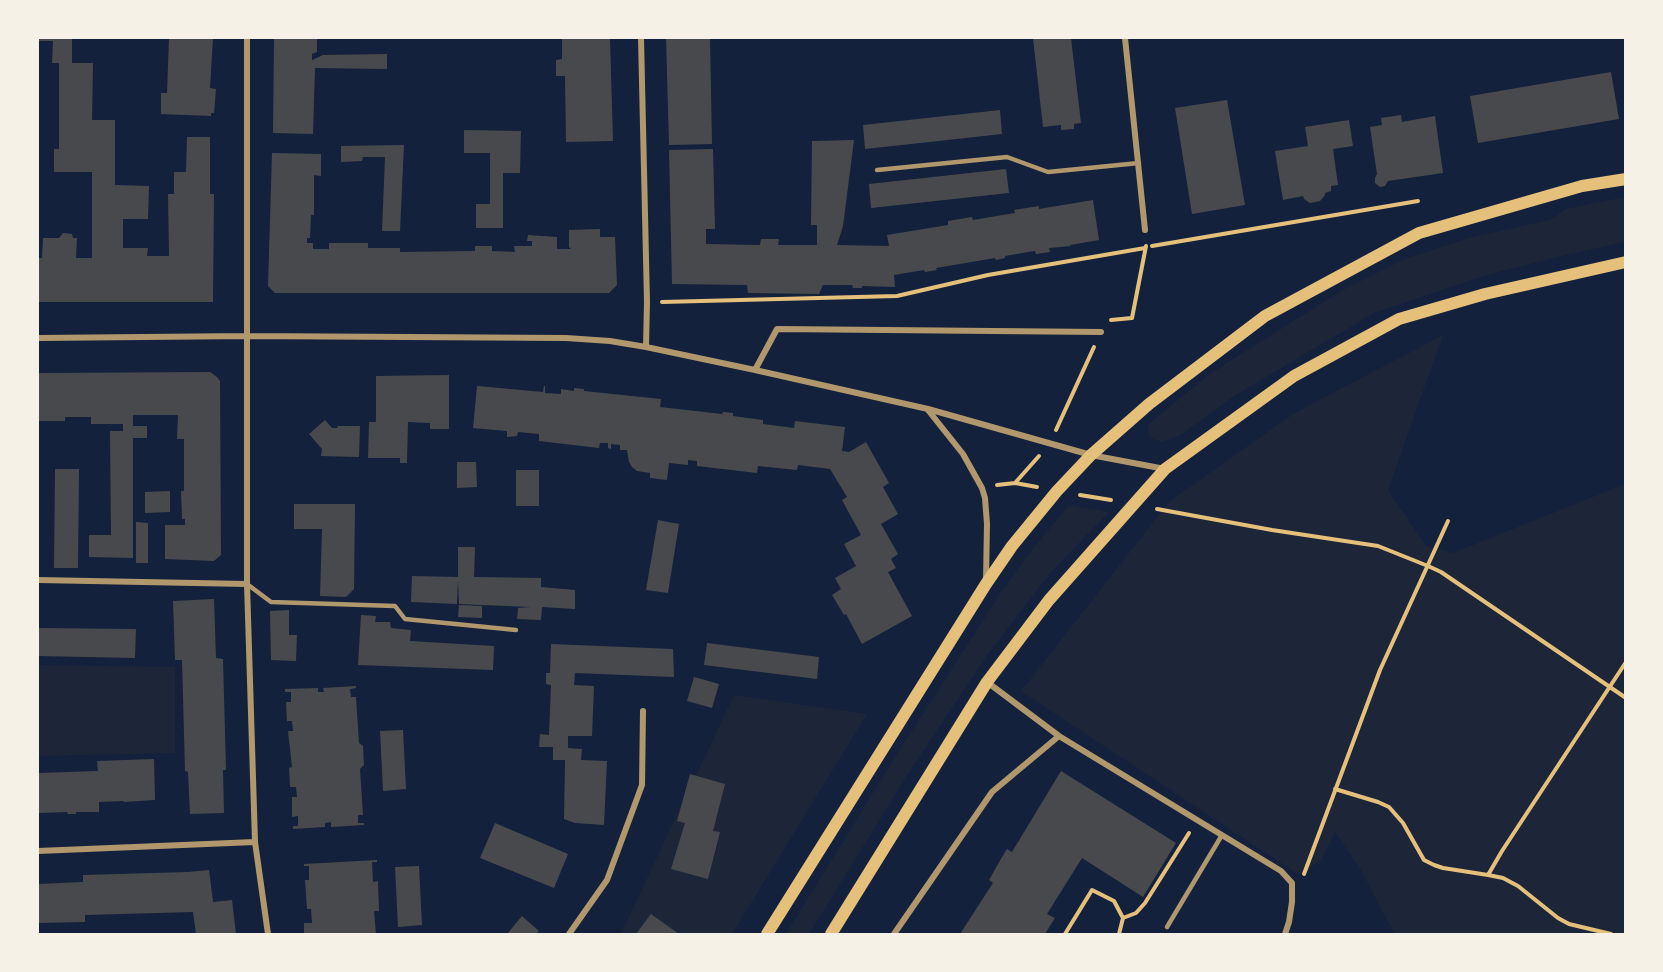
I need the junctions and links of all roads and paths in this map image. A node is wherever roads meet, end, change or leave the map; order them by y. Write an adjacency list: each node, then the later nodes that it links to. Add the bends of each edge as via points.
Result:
1 (247, 38): 13 (street)
2 (641, 38): 11 (street)
3 (1125, 38): 4 (street)
4 (1139, 163): 5 (lane, via 1048,172 1007,157); 8 (street)
5 (877, 170)
6 (1626, 179): 19 (main road, via 1582,186 1419,233 1265,316 1149,404)
7 (1418, 201): 9 (path)
8 (1145, 230): 9 (path)
9 (1146, 247): 11 (path, via 988,275 897,296); 12 (path, via 1132,318 1103,321)
10 (1626, 262): 20 (main road, via 1485,294 1399,319 1294,376)
11 (647, 302): 15 (street)
12 (1101, 332): 16 (street, via 777,329); 18 (path)
13 (248, 336): 14 (street); 15 (street, via 566,338); 28 (street)
14 (38, 338)
15 (646, 347): 16 (street)
16 (755, 370): 17 (street)
17 (928, 409): 18 (street); 22 (street, via 963,454)
18 (1050, 444): 19 (street); 21 (path)
19 (1091, 455): 20 (street); 23 (main road)
20 (1165, 469): 24 (main road)
21 (1015, 483): 22 (path); 23 (path)
22 (982, 488): 29 (street, via 987,524)
23 (1057, 491): 24 (path); 29 (main road)
24 (1134, 504): 26 (path, via 1378,546); 32 (main road, via 1049,600)
25 (1448, 521): 26 (path)
26 (1428, 566): 33 (path); 37 (path, via 1380,670)
27 (38, 580): 28 (street)
28 (247, 584): 30 (lane, via 271,602 395,606 405,619); 40 (street)
29 (986, 584): 48 (main road)
30 (516, 630)
31 (1626, 662): 33 (path)
32 (987, 682): 36 (street); 49 (main road)
33 (1609, 687): 34 (path); 42 (path)
34 (1626, 698)
35 (643, 711): 47 (street, via 642,785 607,880)
36 (1059, 736): 38 (street); 50 (street, via 992,792)
37 (1335, 789): 42 (path, via 1389,807 1424,860 1443,868); 43 (path, via 1303,876)
38 (1198, 820): 39 (street); 44 (path, via 1145,903 1136,913)
39 (1222, 835): 43 (street, via 1281,871); 45 (lane)
40 (255, 842): 41 (street); 46 (street)
41 (38, 851)
42 (1488, 874): 54 (path, via 1518,886 1569,924)
43 (1292, 883): 53 (street)
44 (1123, 918): 51 (path, via 1114,901 1092,890); 52 (path)
45 (1167, 927)
46 (268, 934)
47 (569, 934)
48 (767, 934)
49 (831, 934)
50 (894, 934)
51 (1065, 934)
52 (1119, 934)
53 (1285, 934)
54 (1611, 934)

